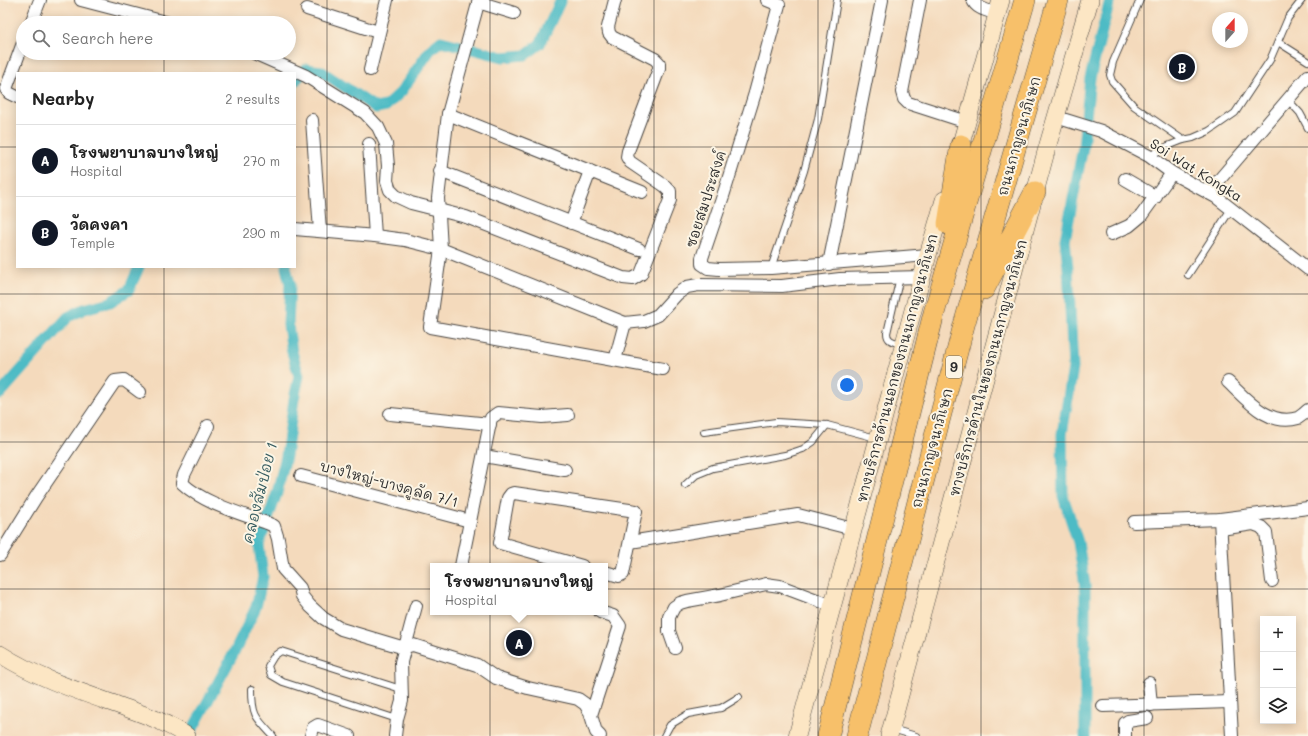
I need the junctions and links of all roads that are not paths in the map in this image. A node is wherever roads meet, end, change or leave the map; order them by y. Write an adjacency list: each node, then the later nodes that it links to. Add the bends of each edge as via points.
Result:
1 (40, 0): 20 (street)
2 (81, 0): 21 (street)
3 (387, 0): 22 (street)
4 (615, 0): 48 (street, via 609,33 659,63 627,157 630,162 670,191 670,200 641,274 633,279 623,278 466,217)
5 (767, 0): 16 (street, ซอยสมประสงค์)
6 (837, 0): 59 (lane, via 818,118 804,171)
7 (882, 0): 58 (street)
8 (920, 0): 34 (street, via 902,92 904,99 908,103)
9 (973, 0): 17 (street, via 980,8)
10 (1025, 0): 64 (highway)
11 (1058, 0): 66 (highway, ถนนกาญจนาภิเษก / 9)
12 (1090, 0): 32 (main road, ทางบริการด้านในของถนนกาญจนาภิเษก)
13 (1140, 0): 36 (lane, via 1113,62 1110,75 1112,81 1134,106)
14 (1302, 0): 23 (lane, via 1288,18)
15 (479, 1): 19 (street); 31 (street)
16 (779, 2): 59 (street, ซอยสมประสงค์, via 755,93 702,258 702,264 708,268)
17 (1000, 7): 34 (main road, ทางบริการด้านนอกของถนนกาญจนาภิเษก)
18 (307, 9): 22 (street)
19 (514, 13)
20 (34, 16)
21 (142, 16)
22 (378, 32): 27 (street)
23 (1278, 42): 26 (lane); 36 (lane, via 1270,60 1236,113 1209,130)
24 (17, 60): 29 (street, via 6,89)
25 (270, 60): 48 (street, via 306,76 365,113 378,127 386,144 387,181 390,190 411,203)
26 (1308, 62)
27 (370, 70)
28 (1308, 76): 30 (street)
29 (16, 96)
30 (1288, 100): 35 (lane, via 1300,113); 46 (street)
31 (448, 114): 40 (street); 41 (street)
32 (1056, 117): 39 (street, Soi Wat Kongka, via 1101,131); 45 (main road, ทางบริการด้านในของถนนกาญจนาภิเษก)
33 (312, 120): 52 (street)
34 (967, 122): 38 (main road, ทางบริการด้านนอกของถนนกาญจนาภิเษก)
35 (1308, 128)
36 (1183, 140): 39 (lane)
37 (369, 144): 54 (street)
38 (960, 144): 57 (main road, ทางบริการด้านนอกของถนนกาญจนาภิเษก); 64 (highway)
39 (1149, 156): 42 (street, Soi Wat Kongka)
40 (590, 171): 44 (street); 50 (street)
41 (440, 172): 48 (street); 50 (street)
42 (1172, 173): 46 (street, Soi Wat Kongka); 47 (street)
43 (1125, 179): 47 (street)
44 (642, 192)
45 (1035, 192): 66 (highway); 112 (main road, ทางบริการด้านในของถนนกาญจนาภิเษก)
46 (1208, 193): 49 (street, Soi Wat Kongka)
47 (1156, 197): 53 (street, via 1129,226)
48 (437, 209): 55 (street)
49 (1231, 209): 60 (street, Soi Wat Kongka); 61 (lane)
50 (571, 223): 56 (street)
51 (296, 229): 52 (street)
52 (320, 231): 54 (street)
53 (1110, 234)
54 (375, 236): 55 (street)
55 (441, 249): 65 (street); 68 (street, via 430,327)
56 (639, 249)
57 (928, 255): 58 (street, ซอยสมประสงค์); 63 (main road, ทางบริการด้านนอกของถนนกาญจนาภิเษก)
58 (830, 264): 59 (street, ซอยสมประสงค์)
59 (771, 268)
60 (1308, 269)
61 (1188, 275)
62 (900, 277): 63 (street); 65 (street, via 840,279 782,286 698,285 687,287 677,294 658,315 644,321); 67 (lane, via 887,338)
63 (922, 277): 67 (main road, ทางบริการด้านนอกของถนนกาญจนาภิเษก)
64 (934, 313): 120 (highway)
65 (625, 323): 68 (street)
66 (964, 325): 121 (highway, ถนนกาญจนาภิเษก / 9)
67 (904, 345): 79 (main road, ทางบริการด้านนอกของถนนกาญจนาภิเษก)
68 (615, 360): 69 (street)
69 (663, 368)
70 (1228, 382): 72 (street, via 1264,414 1281,420 1298,418)
71 (140, 392): 90 (street, via 124,380 115,381 36,497)
72 (1308, 410)
73 (390, 414): 75 (street)
74 (568, 416): 75 (street, via 542,417 498,413 491,418)
75 (490, 424): 80 (street)
76 (826, 424): 78 (lane, via 776,422); 79 (lane); 83 (lane, via 814,442 803,449 785,455 713,468 696,475)
77 (208, 426): 98 (street, via 182,483 216,504 274,526 282,569 300,588 302,596 310,606 323,618 341,629)
78 (704, 432)
79 (878, 438): 88 (main road, ทางบริการด้านนอกของถนนกาญจนาภิเษก)
80 (484, 456): 81 (street); 85 (street)
81 (565, 470)
82 (301, 476): 85 (street, บางใหญ่-บางคูลัด 7/1)
83 (685, 485)
84 (1308, 508): 87 (street)
85 (470, 521): 91 (street)
86 (1134, 522): 87 (street)
87 (1220, 524): 94 (street, via 1253,524 1262,527 1266,532); 105 (street)
88 (853, 529): 89 (street, via 798,515); 96 (main road, ทางบริการด้านนอกของถนนกาญจนาภิเษก)
89 (630, 542): 92 (street, via 636,514 634,510 510,494 500,543); 93 (street, via 621,576)
90 (0, 556)
91 (462, 563)
92 (571, 563)
93 (608, 573)
94 (1272, 582)
95 (416, 606): 98 (street)
96 (833, 606): 99 (street, via 780,586 766,584 680,603 669,616); 119 (main road, ทางบริการด้านนอกของถนนกาญจนาภิเษก)
97 (608, 614): 108 (street, via 613,616 620,626)
98 (405, 647): 103 (street, via 401,662); 108 (street, via 413,645 474,664 496,678 578,699 585,704)
99 (675, 648)
100 (0, 654): 111 (main road, via 57,683 144,714)
101 (1149, 684): 106 (street)
102 (252, 689): 113 (lane, via 255,716)
103 (401, 689): 110 (street, via 402,701); 110 (lane, via 282,651 274,656 268,666 271,675 283,682)
104 (739, 697): 118 (lane, via 721,708 688,714 670,725)
105 (1230, 702): 106 (street); 124 (street)
106 (1151, 705): 107 (street)
107 (1103, 706)
108 (591, 715): 117 (street, via 596,732)
109 (1147, 718): 123 (street, via 1125,723)
110 (397, 719): 116 (street)
111 (181, 732)
112 (890, 732): 122 (lane)
113 (273, 736)
114 (311, 736): 115 (street, via 318,725)
115 (349, 736)
116 (395, 736)
117 (600, 736)
118 (664, 736)
119 (797, 736)
120 (828, 736)
121 (857, 736)
122 (916, 736)
123 (1125, 736)
124 (1232, 736)

